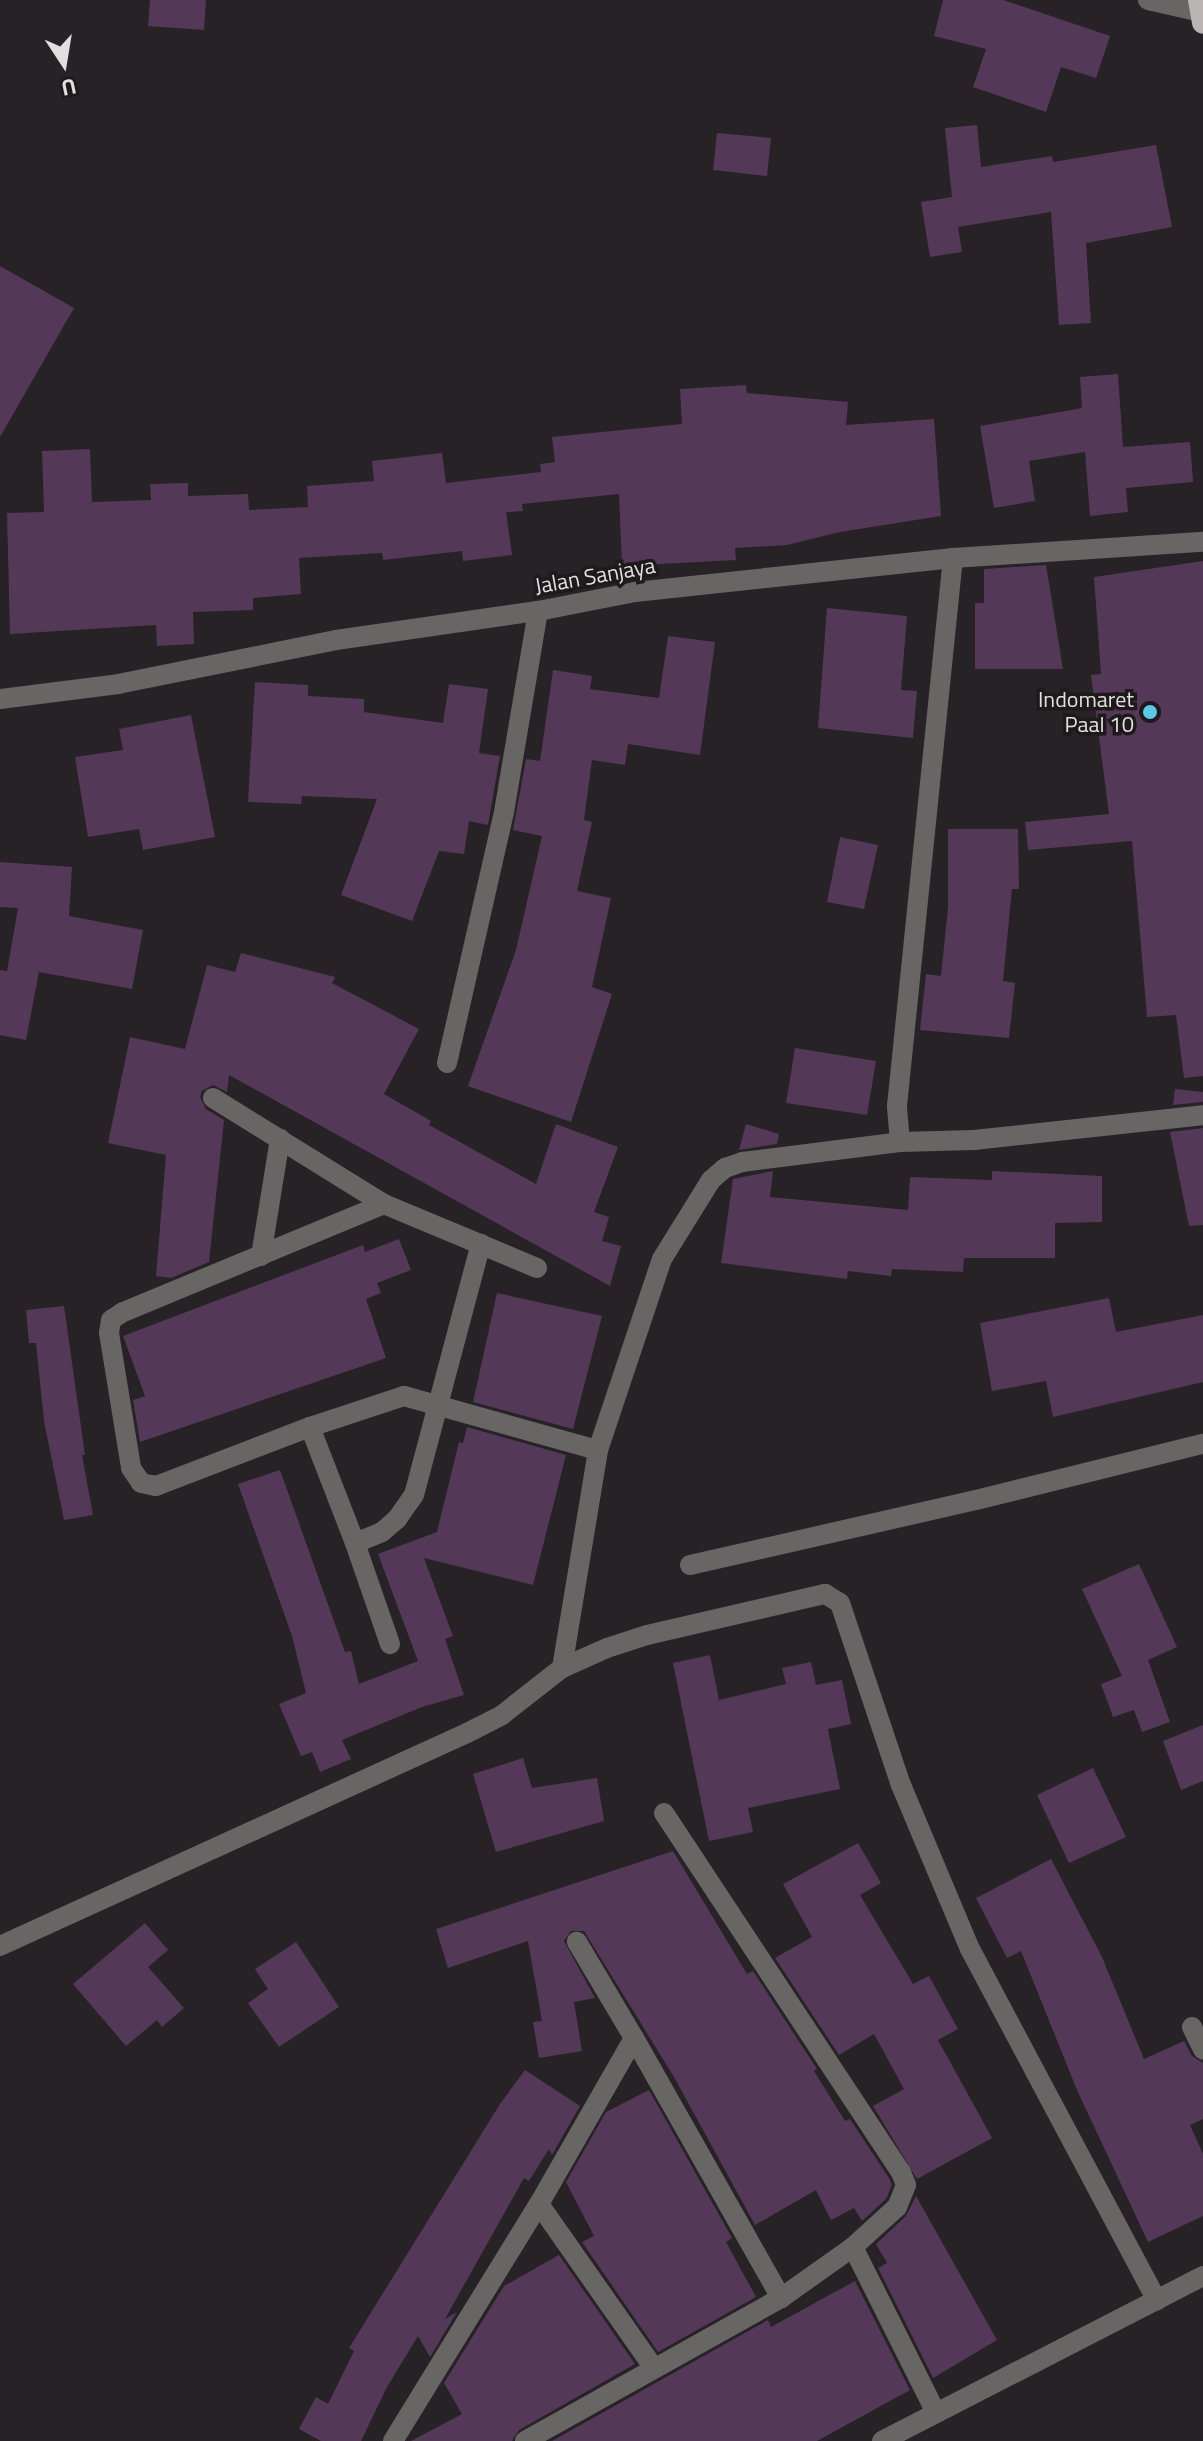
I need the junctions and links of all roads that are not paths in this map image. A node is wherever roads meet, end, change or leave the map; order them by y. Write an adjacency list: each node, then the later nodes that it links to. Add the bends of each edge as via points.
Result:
1 (1148, 0): 2 (street)
2 (1201, 12)
3 (1203, 542): 4 (street, Jalan Sanjaya)
4 (953, 558): 5 (street, Jalan Sanjaya, via 635,592); 11 (street, via 897,1106)
5 (538, 611): 6 (street, Jalan Sanjaya, via 336,640 118,684); 7 (street, via 504,812)
6 (0, 699)
7 (447, 1063)
8 (213, 1098): 10 (street)
9 (1203, 1115): 11 (street, via 974,1140)
10 (280, 1139): 12 (street); 14 (street)
11 (900, 1142): 19 (street, via 742,1162 711,1180 662,1259)
12 (384, 1204): 13 (street); 14 (street)
13 (481, 1244): 15 (street); 16 (street)
14 (261, 1256): 17 (street, via 111,1320 131,1468 141,1483 156,1486)
15 (537, 1268)
16 (439, 1406): 17 (street, via 392,1397); 19 (street); 20 (street, via 414,1495 382,1532)
17 (310, 1427): 20 (street)
18 (1203, 1444): 21 (street)
19 (598, 1450): 23 (street)
20 (355, 1543): 22 (street)
21 (690, 1565)
22 (390, 1644)
23 (562, 1668): 26 (street, via 502,1715 467,1733); 34 (street, via 647,1635 798,1599 825,1594 840,1603 901,1785 970,1949)
24 (664, 1813): 31 (street, via 901,2172 906,2185 897,2207)
25 (577, 1942): 28 (street)
26 (0, 1946)
27 (1192, 2027): 29 (street)
28 (634, 2038): 30 (street); 33 (street)
29 (1203, 2050)
30 (539, 2204): 35 (street); 37 (street)
31 (853, 2247): 33 (street); 36 (street)
32 (1203, 2276): 34 (street)
33 (781, 2298): 35 (street)
34 (1157, 2300): 36 (street)
35 (653, 2367): 38 (street)
36 (935, 2411): 39 (street)
37 (393, 2441)
38 (525, 2441)
39 (882, 2441)

